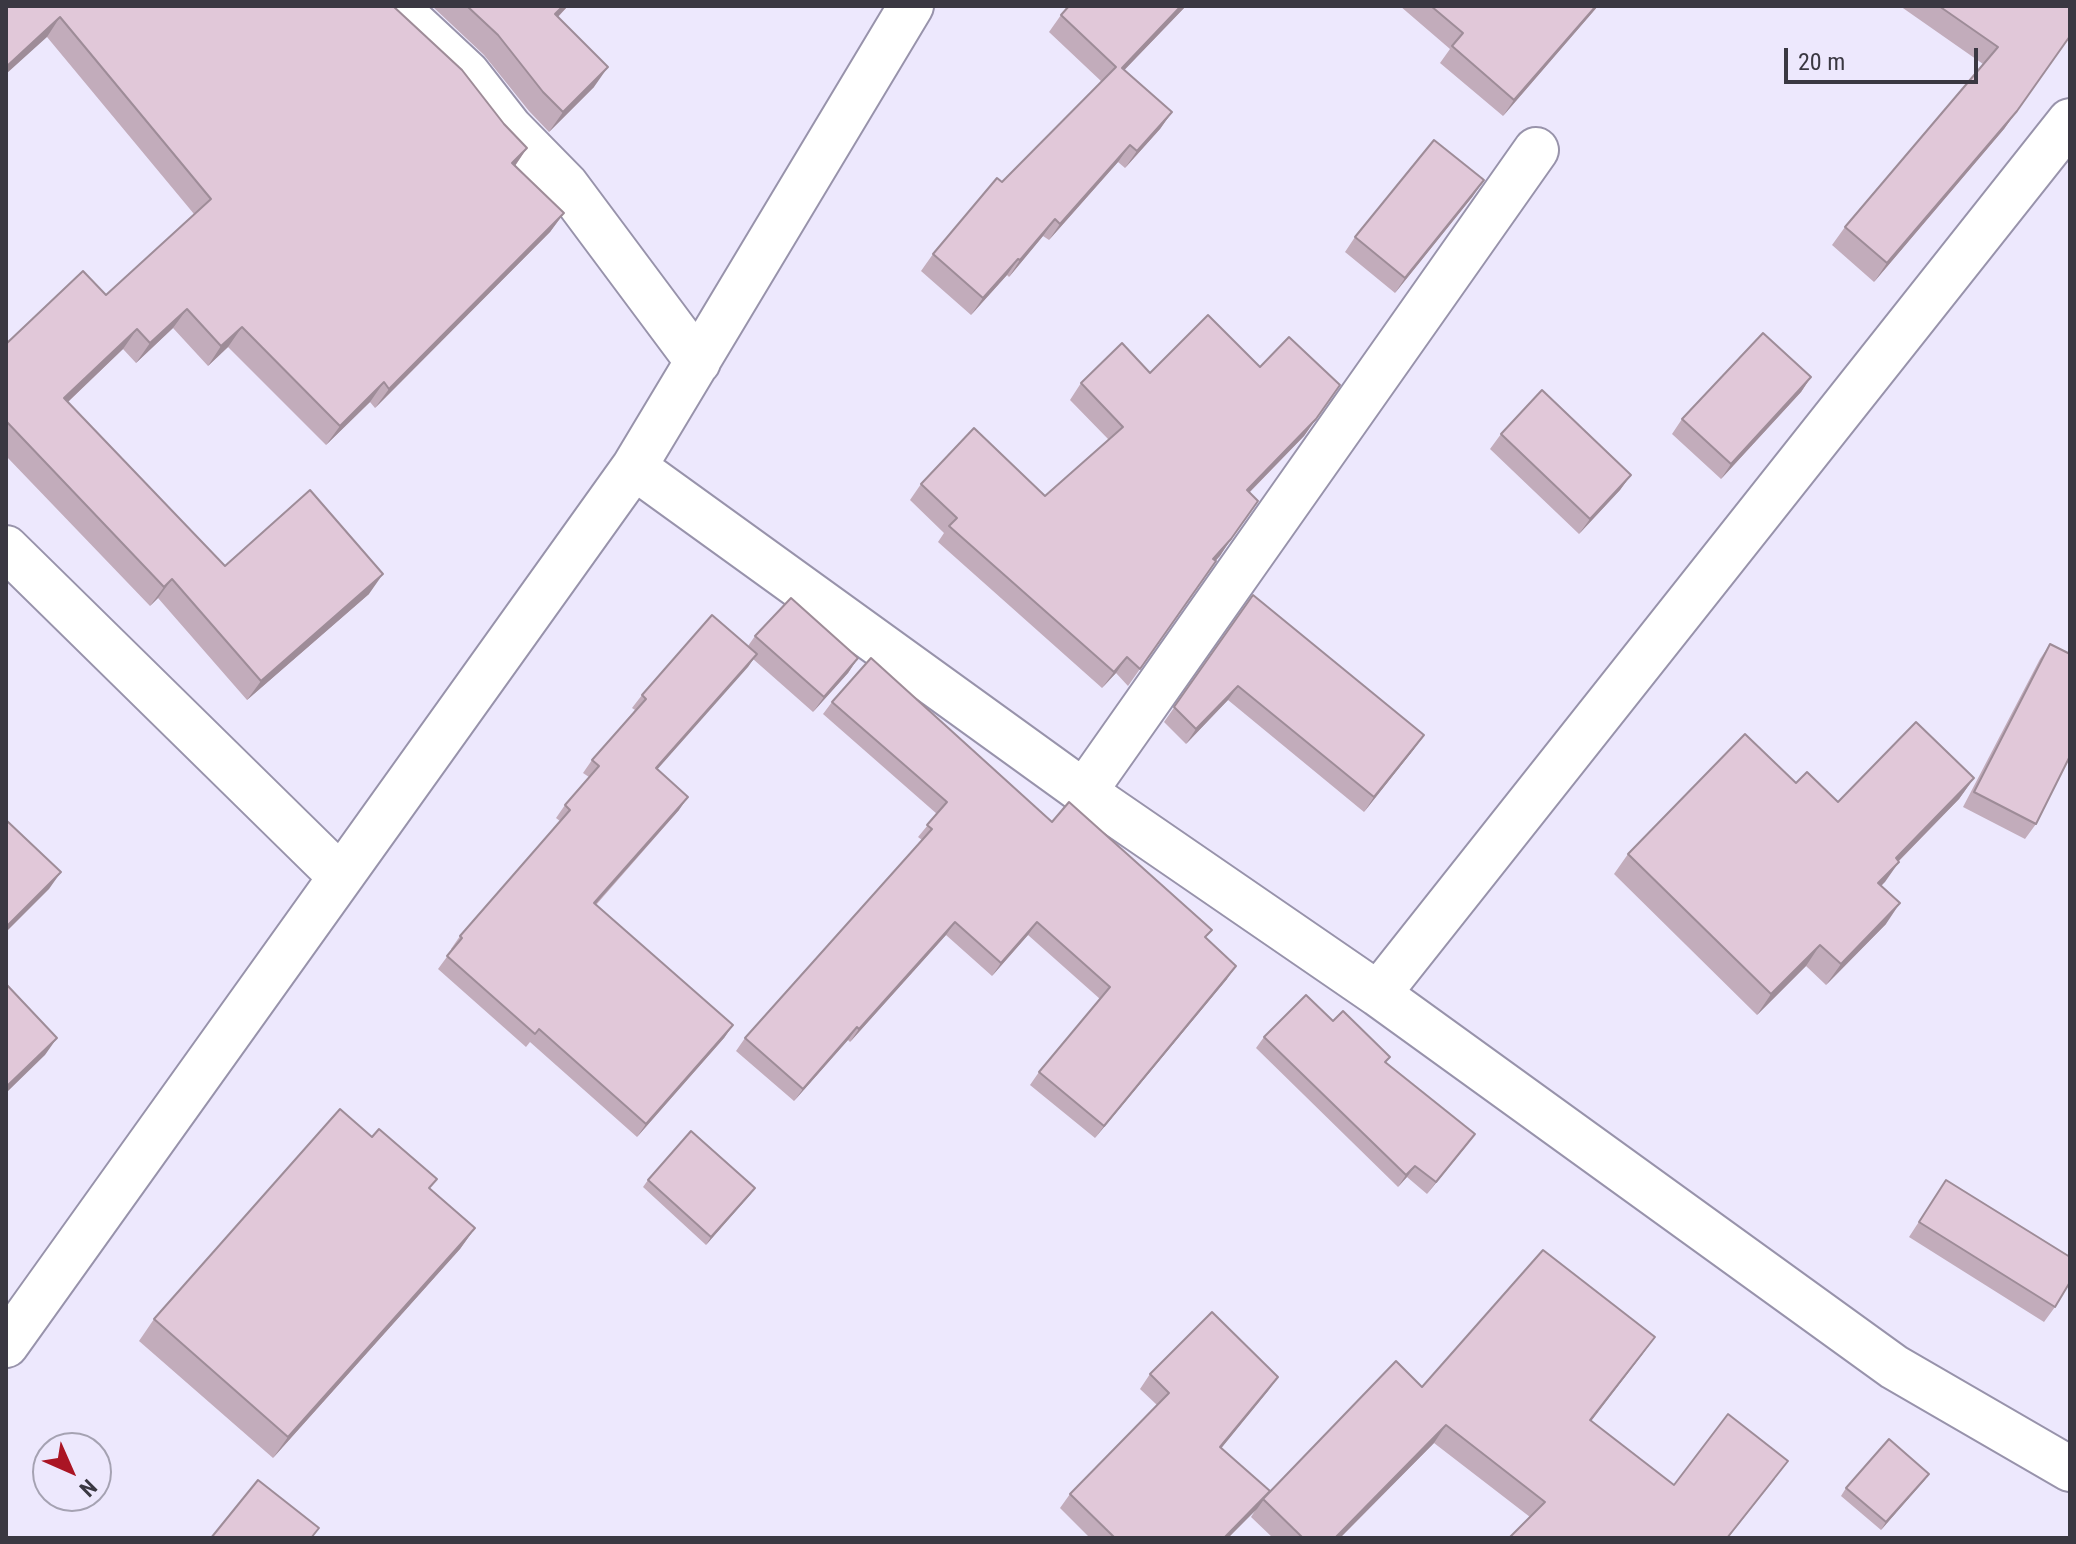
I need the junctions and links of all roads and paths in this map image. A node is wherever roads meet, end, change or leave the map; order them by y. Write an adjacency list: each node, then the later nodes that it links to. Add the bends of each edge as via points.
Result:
1 (395, 6): 5 (street, via 467,73 510,128 566,185)
2 (911, 6): 5 (street)
3 (2070, 121): 10 (street)
4 (1536, 150): 8 (street)
5 (698, 362): 6 (street)
6 (634, 467): 8 (street); 9 (street)
7 (6, 548): 9 (street)
8 (1084, 792): 10 (street)
9 (340, 876): 11 (street)
10 (1378, 994): 12 (street, via 1894,1367)
11 (6, 1345)
12 (2070, 1469)

